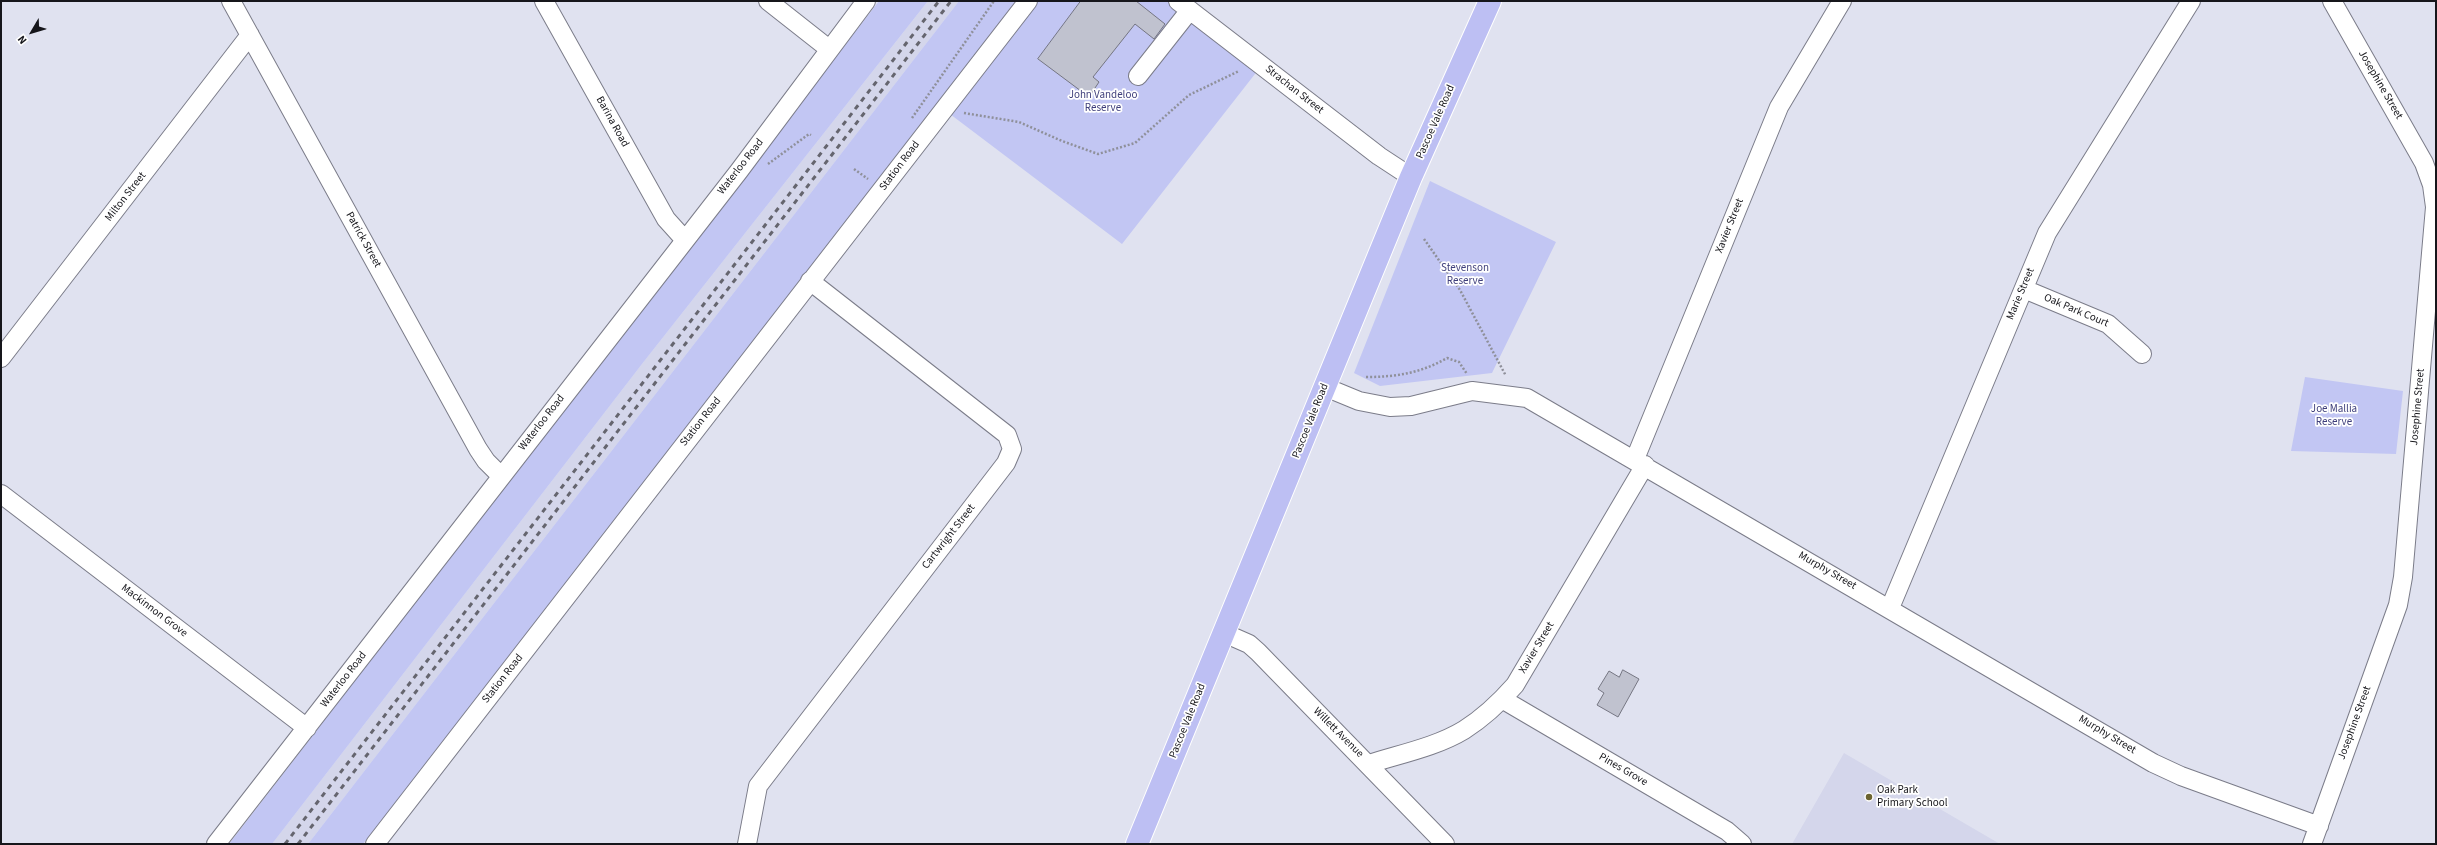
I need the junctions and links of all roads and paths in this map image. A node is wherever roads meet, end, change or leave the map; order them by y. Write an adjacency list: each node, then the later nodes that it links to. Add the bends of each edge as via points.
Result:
1 (231, 1): 12 (street, Patrick Street)
2 (544, 1): 23 (street, Barina Road, via 666,219)
3 (768, 1): 13 (street)
4 (866, 1): 13 (street, Waterloo Road)
5 (994, 1): 17 (path)
6 (1028, 1): 25 (street, Station Road)
7 (1490, 1): 21 (main road, Pascoe Vale Road)
8 (1842, 1): 33 (street, Xavier Street, via 1779,107)
9 (2191, 1): 26 (street, Marie Street, via 2051,227)
10 (2332, 1): 41 (street, Josephine Street, via 2424,163 2432,185 2435,207 2403,576 2398,605)
11 (1184, 5): 14 (street, Strachan Street); 15 (street)
12 (250, 35): 28 (street, Milton Street); 34 (street, Patrick Street, via 478,449)
13 (829, 48): 23 (street, Waterloo Road, via 739,171)
14 (1258, 62): 16 (path, via 1189,95 1135,143 1098,154 1019,122); 21 (street, Strachan Street, via 1379,156)
15 (1138, 76)
16 (964, 112)
17 (909, 122)
18 (811, 135): 19 (path)
19 (767, 165)
20 (854, 169): 22 (path)
21 (1411, 177): 32 (main road, Pascoe Vale Road)
22 (868, 179)
23 (684, 239): 34 (street, Waterloo Road)
24 (1424, 239): 30 (path, via 1460,290)
25 (810, 281): 43 (street, Station Road); 44 (street, Cartwright Street, via 1007,436 1012,449 1006,463 758,786)
26 (2024, 289): 27 (street, Oak Park Court, via 2108,324); 36 (street, Marie Street)
27 (2142, 354)
28 (1, 358)
29 (1467, 374): 31 (path, via 1459,362 1447,358 1432,367 1413,373)
30 (1506, 376)
31 (1366, 377)
32 (1324, 387): 33 (street, Murphy Street, via 1359,401 1390,406 1411,406 1472,390 1515,395 1539,403); 37 (main road, Pascoe Vale Road)
33 (1640, 462): 36 (street, Murphy Street); 38 (street, Xavier Street, via 1528,665)
34 (501, 476): 39 (street, Waterloo Road)
35 (1, 494): 39 (street, Mackinnon Grove)
36 (1890, 608): 41 (street, Murphy Street, via 2153,763 2181,776)
37 (1224, 633): 40 (street, Willett Avenue, via 1249,644 1258,652); 45 (main road, Pascoe Vale Road)
38 (1502, 699): 40 (street, Xavier Street, via 1464,730 1442,740); 47 (street, Pines Grove, via 1728,831)
39 (307, 728): 42 (street, Waterloo Road)
40 (1369, 764): 46 (street, Willett Avenue)
41 (2319, 826): 48 (street, Josephine Street)
42 (216, 844)
43 (375, 844)
44 (747, 844)
45 (1137, 844)
46 (1445, 844)
47 (1742, 844)
48 (2312, 844)

